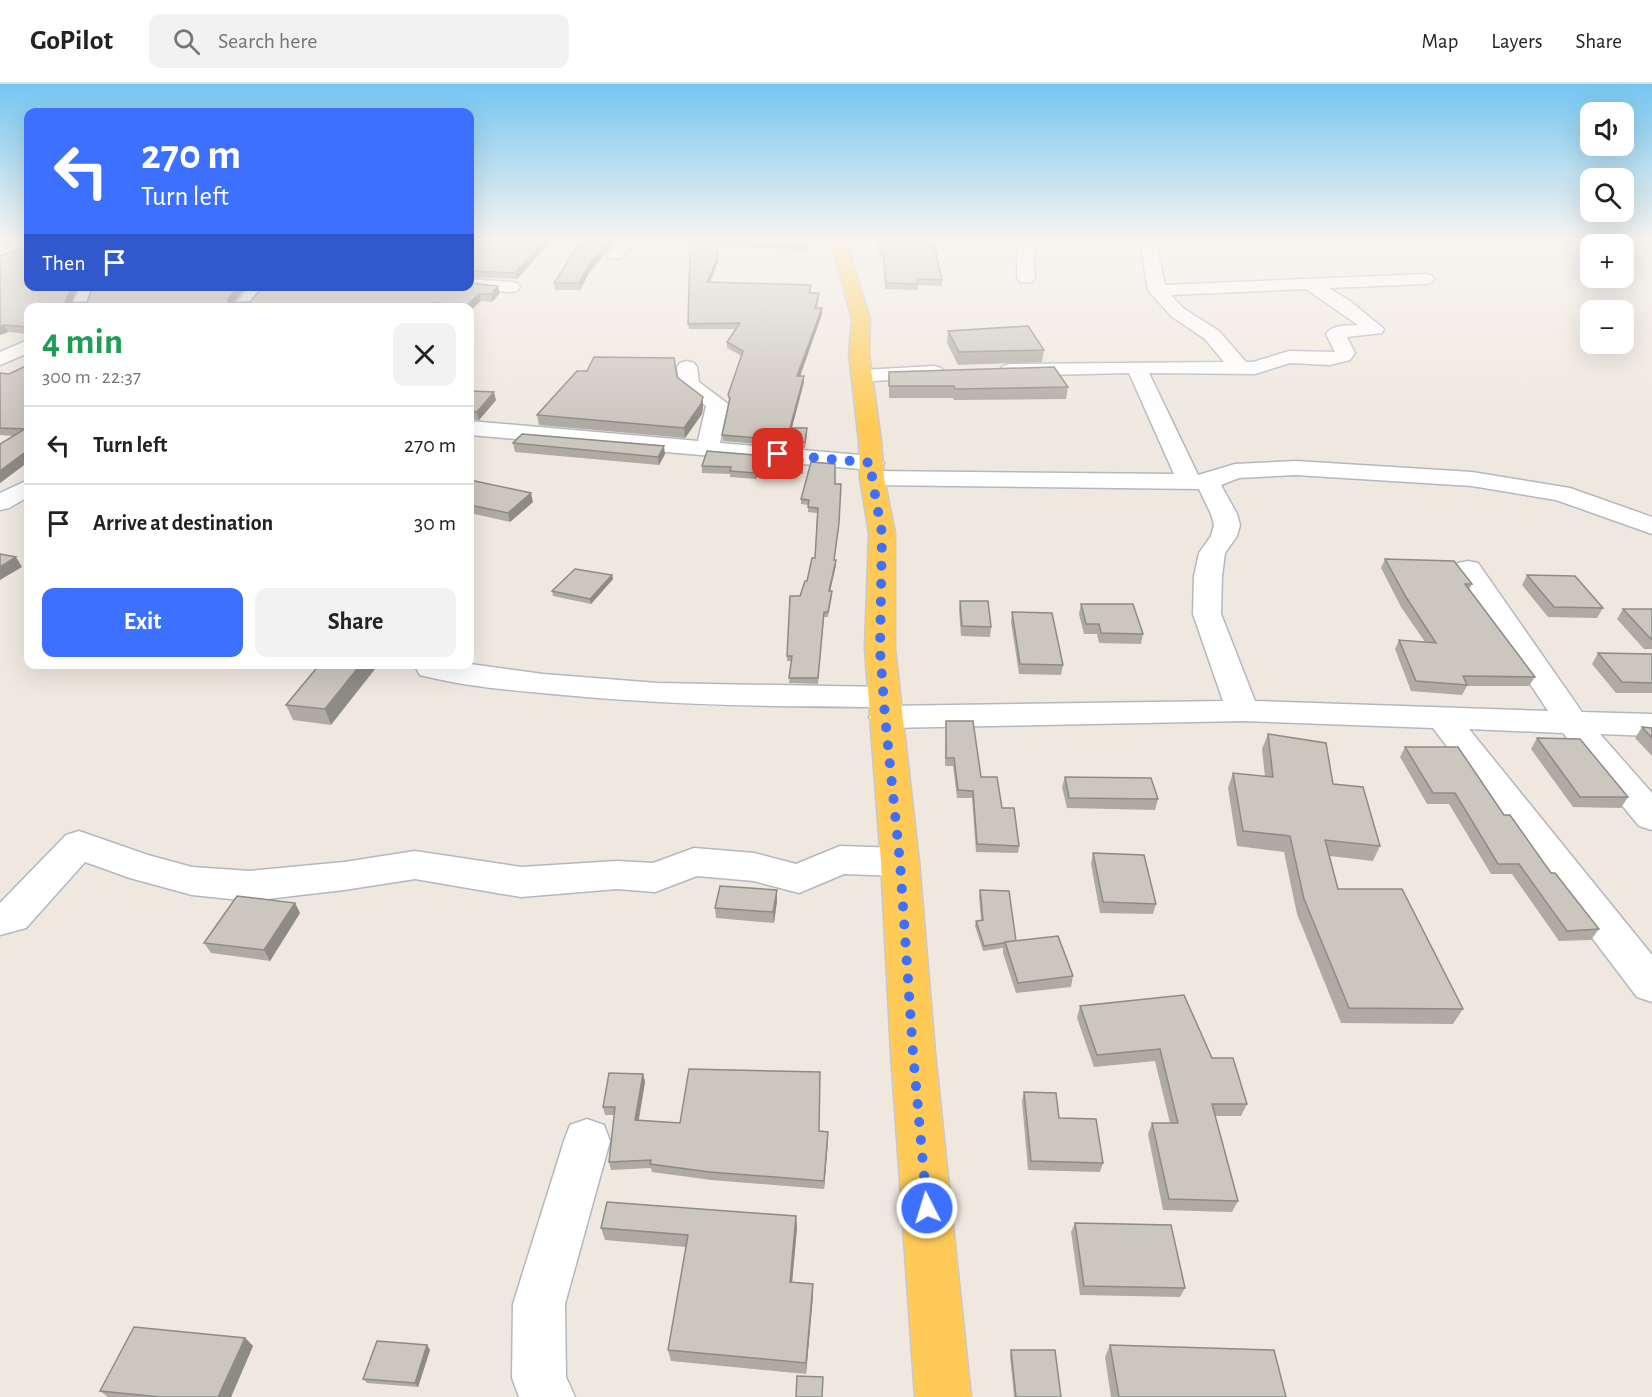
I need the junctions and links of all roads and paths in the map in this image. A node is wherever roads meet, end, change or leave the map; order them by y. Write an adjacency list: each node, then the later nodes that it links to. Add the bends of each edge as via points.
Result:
1 (856, 300): 11 (main road, via 861,319)
2 (1166, 300): 8 (street, via 1212,335)
3 (1336, 300): 8 (street, via 1375,329 1336,334 1345,353 1338,358 1289,357 1266,366)
4 (24, 348): 5 (street)
5 (0, 359)
6 (687, 367): 13 (street, via 689,385 717,404)
7 (1137, 367): 8 (street); 9 (street); 15 (street)
8 (1240, 368)
9 (989, 370)
10 (956, 372): 11 (street)
11 (862, 376): 14 (main road)
12 (474, 428): 13 (street)
13 (708, 448): 14 (street)
14 (872, 470): 15 (street); 21 (main road, via 882,533 880,650)
15 (1198, 482): 18 (street, via 1235,471 1296,468 1472,480 1561,493); 22 (street, via 1224,514 1227,525 1212,553 1207,614)
16 (24, 489): 17 (street)
17 (0, 503)
18 (1652, 526)
19 (1468, 569): 24 (street)
20 (437, 669): 21 (street, via 582,687 790,697)
21 (884, 707): 22 (street); 27 (main road)
22 (1243, 711): 23 (street)
23 (1443, 719): 24 (street); 29 (street)
24 (1573, 723): 25 (street); 26 (street)
25 (1652, 725)
26 (1652, 817)
27 (900, 862): 28 (street, via 840,860 799,879 754,867 694,862 655,878 617,875 521,882 415,865 250,886 192,881 79,844 12,917); 32 (main road)
28 (0, 919)
29 (1652, 985)
30 (587, 1141): 31 (street, via 538,1304 539,1378)
31 (547, 1397)
32 (943, 1397)

